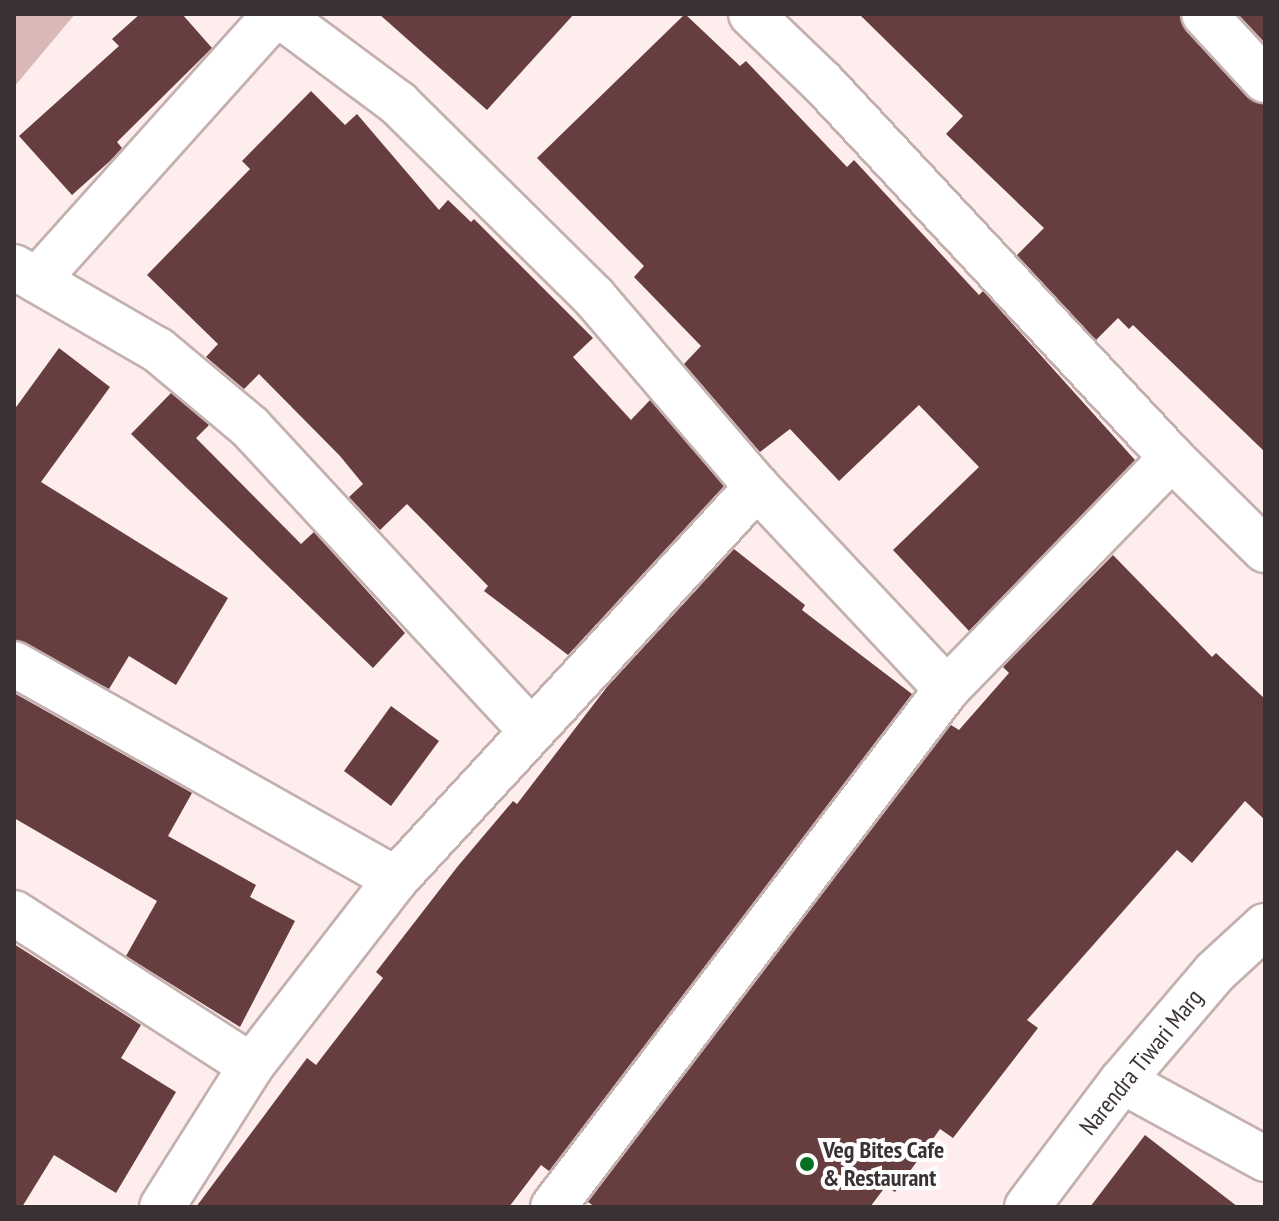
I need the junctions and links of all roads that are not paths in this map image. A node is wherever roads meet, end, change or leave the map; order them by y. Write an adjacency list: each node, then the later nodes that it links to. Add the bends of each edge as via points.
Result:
1 (277, 14): 5 (street); 7 (street, via 399,104 594,297)
2 (751, 14): 6 (street, via 822,82)
3 (1204, 14): 4 (street)
4 (1265, 80)
5 (26, 274): 11 (street, via 158,350 250,427)
6 (1172, 458): 8 (street); 10 (street)
7 (757, 487): 10 (street); 11 (street)
8 (1265, 550)
9 (14, 664): 12 (street)
10 (947, 689): 19 (street)
11 (531, 730): 12 (street, via 491,781)
12 (396, 879): 15 (street)
13 (14, 913): 15 (street)
14 (1265, 926): 16 (street, Narendra Tiwari Marg, via 1215,972)
15 (251, 1066): 18 (street)
16 (1122, 1081): 17 (street); 20 (street, Narendra Tiwari Marg)
17 (1265, 1159)
18 (162, 1207)
19 (553, 1207)
20 (1027, 1207)

